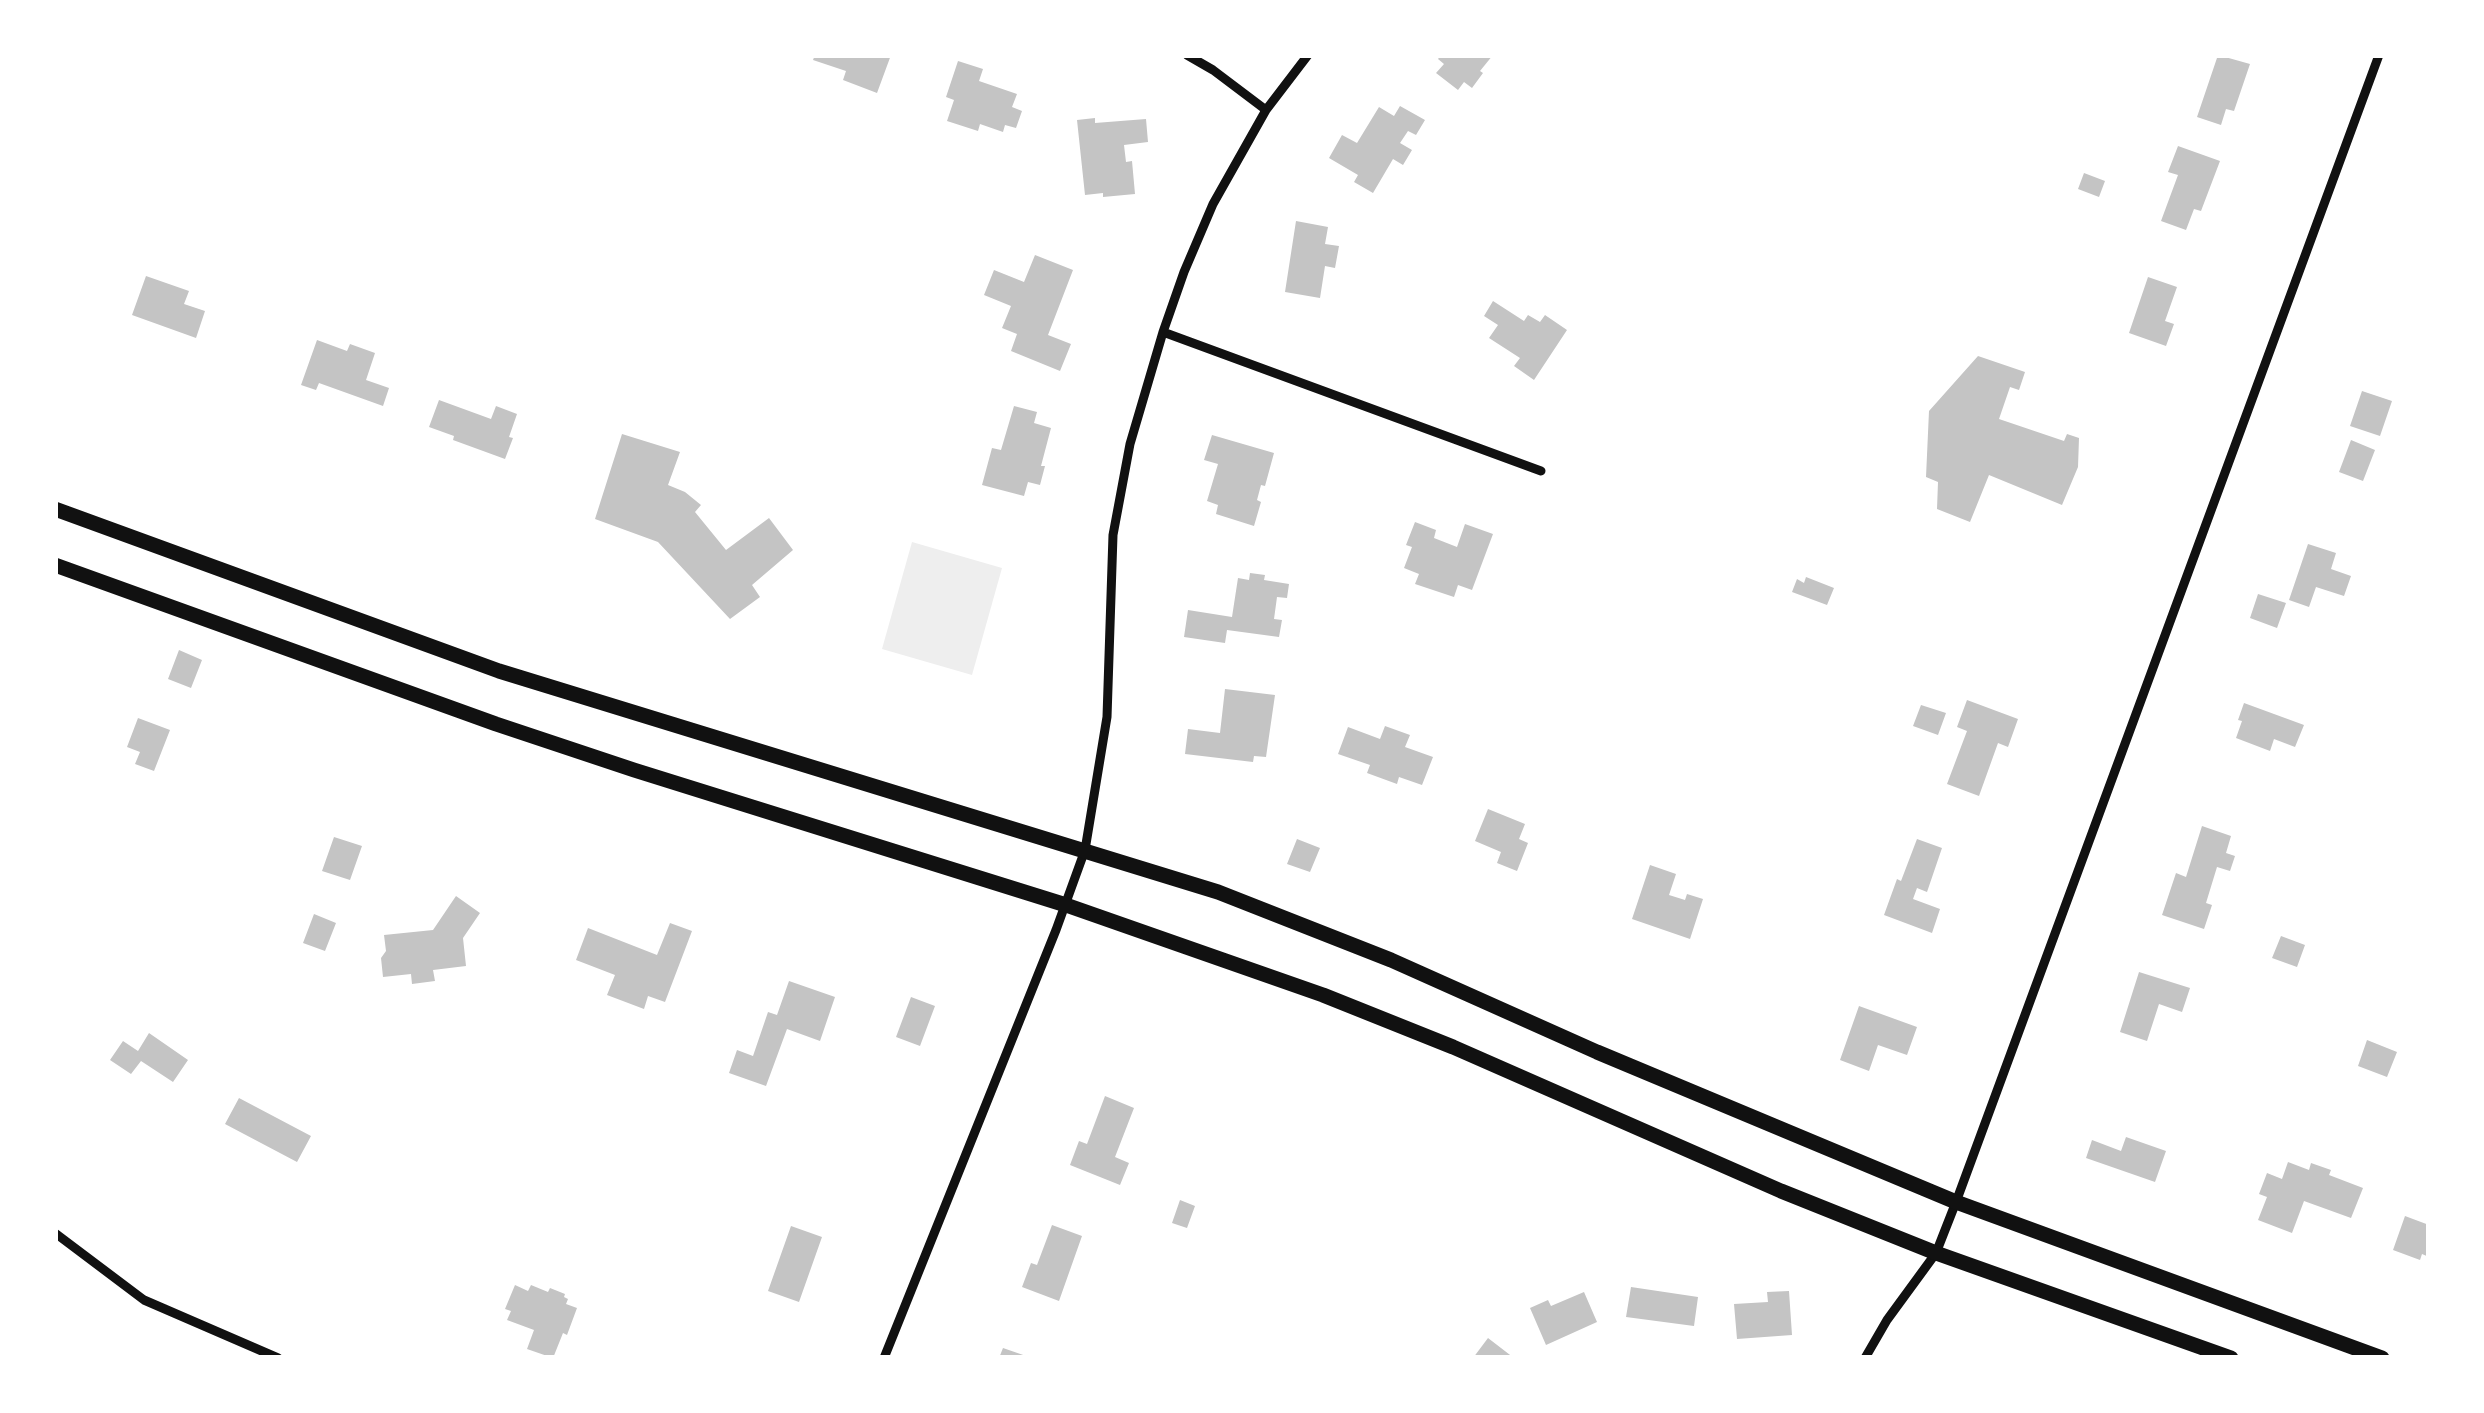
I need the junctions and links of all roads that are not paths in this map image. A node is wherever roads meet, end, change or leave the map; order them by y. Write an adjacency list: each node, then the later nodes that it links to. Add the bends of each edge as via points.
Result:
1 (1188, 55): 4 (street)
2 (1308, 55): 4 (street)
3 (2379, 55): 11 (street)
4 (1266, 110): 5 (street, via 1213,204)
5 (1163, 332): 6 (street); 9 (street, via 1130,444 1113,535 1107,717)
6 (1541, 471)
7 (55, 509): 9 (main road, via 499,671)
8 (55, 565): 10 (main road, via 599,759)
9 (1085, 850): 10 (street); 11 (main road, via 1218,892 1391,960)
10 (1066, 905): 13 (main road, via 1388,1021 1752,1180); 15 (street)
11 (1956, 1202): 13 (street); 18 (main road)
12 (55, 1234): 14 (street, via 144,1300)
13 (1936, 1252): 16 (street); 17 (main road)
14 (278, 1358)
15 (884, 1358)
16 (1865, 1358)
17 (2231, 1358)
18 (2382, 1358)

